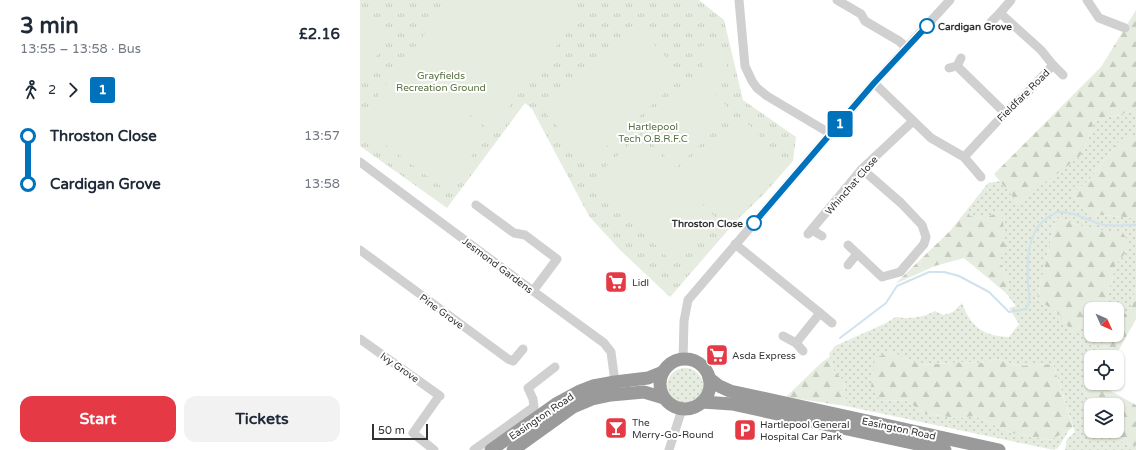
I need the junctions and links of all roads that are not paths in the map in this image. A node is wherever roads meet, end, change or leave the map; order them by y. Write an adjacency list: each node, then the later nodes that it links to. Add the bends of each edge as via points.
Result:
1 (738, 0): 16 (street, via 745,66 752,81 767,96)
2 (837, 0): 9 (street)
3 (950, 0): 9 (street)
4 (1011, 0): 6 (street)
5 (1087, 0): 8 (street, via 1099,18)
6 (1000, 13): 7 (street); 11 (street, Fieldfare Road)
7 (991, 22)
8 (1125, 28)
9 (908, 48): 13 (street)
10 (956, 64): 14 (street)
11 (1053, 65): 12 (street); 14 (street, Fieldfare Road)
12 (1063, 75)
13 (874, 83): 15 (street); 16 (street)
14 (1005, 112): 17 (street, Fieldfare Road)
15 (913, 121): 17 (street, via 931,138); 19 (street, Whinchat Close)
16 (830, 134): 23 (street)
17 (964, 157): 20 (street)
18 (360, 162): 28 (street, Jesmond Gardens)
19 (862, 169): 22 (street, Whinchat Close, via 810,232); 26 (street, via 901,202 922,225 926,237 924,244 900,272 882,278)
20 (981, 177)
21 (476, 205): 28 (street, via 514,233 526,235 557,259)
22 (822, 236)
23 (735, 244): 29 (street); 36 (street, via 688,300 684,320)
24 (848, 245): 26 (street)
25 (360, 250): 34 (street, Pine Grove, via 508,359 513,361)
26 (857, 254): 27 (street)
27 (848, 265)
28 (533, 292): 40 (street, Jesmond Gardens, via 604,343 611,352)
29 (820, 313): 30 (street); 33 (street)
30 (832, 323)
31 (783, 336): 33 (street)
32 (360, 339): 45 (street, Ivy Grove, via 438,397 411,436)
33 (796, 343): 35 (street)
34 (523, 349)
35 (803, 351)
36 (684, 360): 38 (highway, Easington Road, via 675,361); 39 (highway, Easington Road, via 696,362)
37 (555, 367): 44 (street, Easington Road, via 528,388)
38 (663, 372): 40 (highway, Easington Road, via 648,378); 41 (highway, via 660,390)
39 (709, 378): 42 (highway, via 707,395); 51 (highway, Easington Road, via 730,391)
40 (615, 382): 44 (highway, Easington Road, via 580,391 556,404)
41 (664, 398): 43 (highway, Easington Road); 44 (highway, Easington Road, via 644,392 611,395 592,399)
42 (702, 402): 43 (highway, Easington Road, via 689,409); 50 (highway, Easington Road, via 732,404)
43 (682, 409): 49 (street)
44 (537, 419): 46 (street, Easington Road); 47 (highway, Easington Road); 48 (highway, Easington Road)
45 (434, 450)
46 (474, 450)
47 (491, 450)
48 (513, 450)
49 (669, 450)
50 (945, 450)
51 (999, 450)

